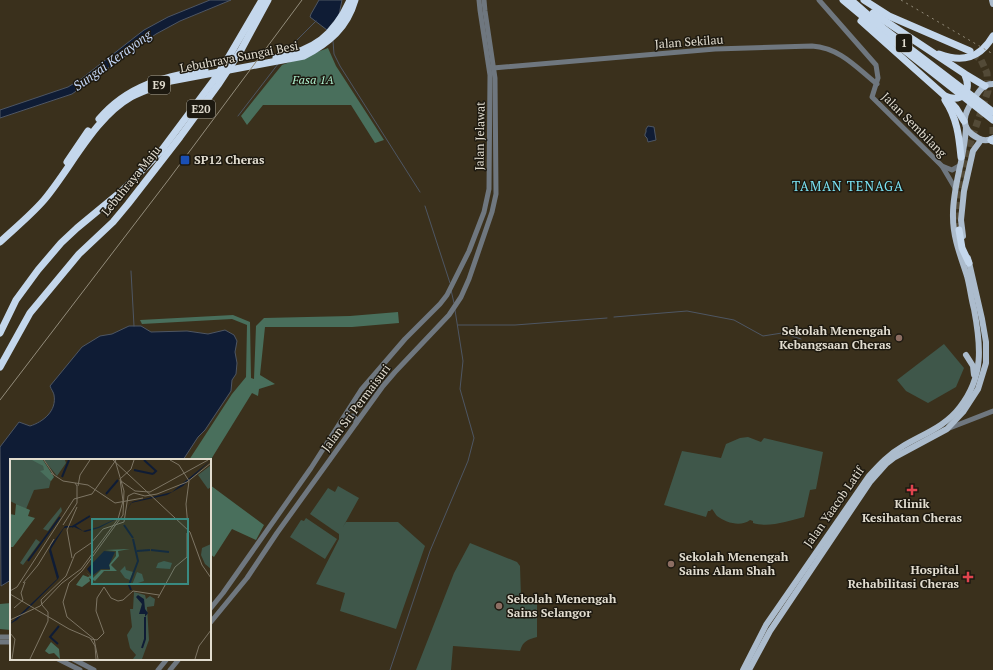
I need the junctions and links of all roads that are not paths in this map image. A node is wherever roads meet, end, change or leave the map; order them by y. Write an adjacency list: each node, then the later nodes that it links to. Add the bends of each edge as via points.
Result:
1 (262, 0): 43 (highway, Lebuhraya Maju / E20, via 214,80 161,150 123,190 61,243 16,300)
2 (268, 0): 45 (highway, Lebuhraya Maju / E20, via 245,43 197,114 113,222 79,254 30,314)
3 (350, 0): 38 (highway, Lebuhraya Sungai Besi / E9, via 335,27 306,50 160,79 118,100 86,134 37,202)
4 (355, 0): 39 (highway, Lebuhraya Sungai Besi / E9, via 353,9 337,34 304,56 171,81 131,97 105,119 44,200)
5 (479, 0): 17 (street)
6 (484, 0): 17 (street)
7 (819, 0): 19 (street, via 876,65)
8 (843, 0): 12 (highway, 1)
9 (856, 0): 15 (highway)
10 (864, 0): 16 (highway, via 889,16)
11 (992, 0): 13 (main road)
12 (851, 3): 21 (highway, 1); 23 (highway, via 855,15 872,32)
13 (993, 4)
14 (993, 36): 15 (highway, via 980,52 968,58 948,57)
15 (929, 51): 18 (highway)
16 (970, 51)
17 (492, 68): 19 (street, Jalan Sekilau, via 715,49 812,46 837,52); 34 (street, Jalan Jelawat); 35 (street, Jalan Jelawat, via 489,189)
18 (965, 74): 22 (highway); 24 (highway, via 968,84 964,94 956,98)
19 (877, 84): 32 (street, Jalan Sembilang, via 872,97)
20 (993, 84): 22 (main road)
21 (956, 86): 25 (highway, 1); 26 (highway, 1)
22 (985, 86): 27 (main road, Jalan Yaacob Latif, via 967,109)
23 (938, 90): 24 (highway); 30 (highway, via 956,122 960,137)
24 (945, 96): 27 (highway)
25 (993, 112)
26 (993, 120)
27 (965, 124): 28 (main road, via 973,135); 30 (main road, Jalan Yaacob Latif)
28 (981, 140): 29 (main road); 31 (main road, Jalan Yaacob Latif, via 974,148)
29 (992, 140)
30 (960, 162): 31 (main road); 32 (street, Jalan Sembilang, via 952,170); 33 (main road, Jalan Yaacob Latif)
31 (970, 162): 42 (main road, Jalan Yaacob Latif, via 961,220)
32 (942, 166): 33 (street, Jalan Sembilang)
33 (955, 188): 46 (main road, Jalan Yaacob Latif, via 953,230 967,278 979,342 979,366)
34 (496, 194): 35 (street); 36 (street, Jalan Sri Permaisuri)
35 (486, 203): 36 (street); 40 (street, Jalan Sri Permaisuri)
36 (492, 212): 41 (street, Jalan Sri Permaisuri)
37 (959, 230): 42 (highway, via 962,248)
38 (0, 239)
39 (0, 242)
40 (469, 251): 41 (street); 48 (street, Jalan Sri Permaisuri, via 447,295 372,377)
41 (478, 254): 49 (street, Jalan Sri Permaisuri, via 469,280 452,311 395,372)
42 (969, 263): 50 (main road, Jalan Yaacob Latif, via 982,319 986,363 981,381 970,402)
43 (0, 333)
44 (966, 355): 46 (main road, via 975,370)
45 (0, 367)
46 (974, 382): 52 (main road, Jalan Yaacob Latif, via 954,415 934,430)
47 (993, 411): 50 (street)
48 (345, 417): 49 (street, via 353,416); 53 (street, Jalan Sri Permaisuri)
49 (356, 424): 54 (street, Jalan Sri Permaisuri)
50 (947, 429): 51 (main road, Jalan Yaacob Latif)
51 (928, 440): 52 (main road, via 919,440); 68 (main road, Jalan Yaacob Latif, via 895,457 870,482 770,631)
52 (892, 453): 67 (main road, Jalan Yaacob Latif, via 868,476 853,497 766,626)
53 (268, 530): 54 (street, via 270,535); 55 (street, Jalan Sri Permaisuri)
54 (277, 532): 56 (street, Jalan Sri Permaisuri, via 247,578)
55 (211, 608)
56 (211, 622)
57 (0, 637): 58 (street)
58 (10, 638)
59 (60, 660): 63 (street)
60 (75, 660): 64 (street)
61 (166, 660): 65 (street)
62 (178, 660): 66 (street)
63 (80, 670)
64 (94, 670)
65 (158, 670)
66 (170, 670)
67 (743, 670)
68 (749, 670)

